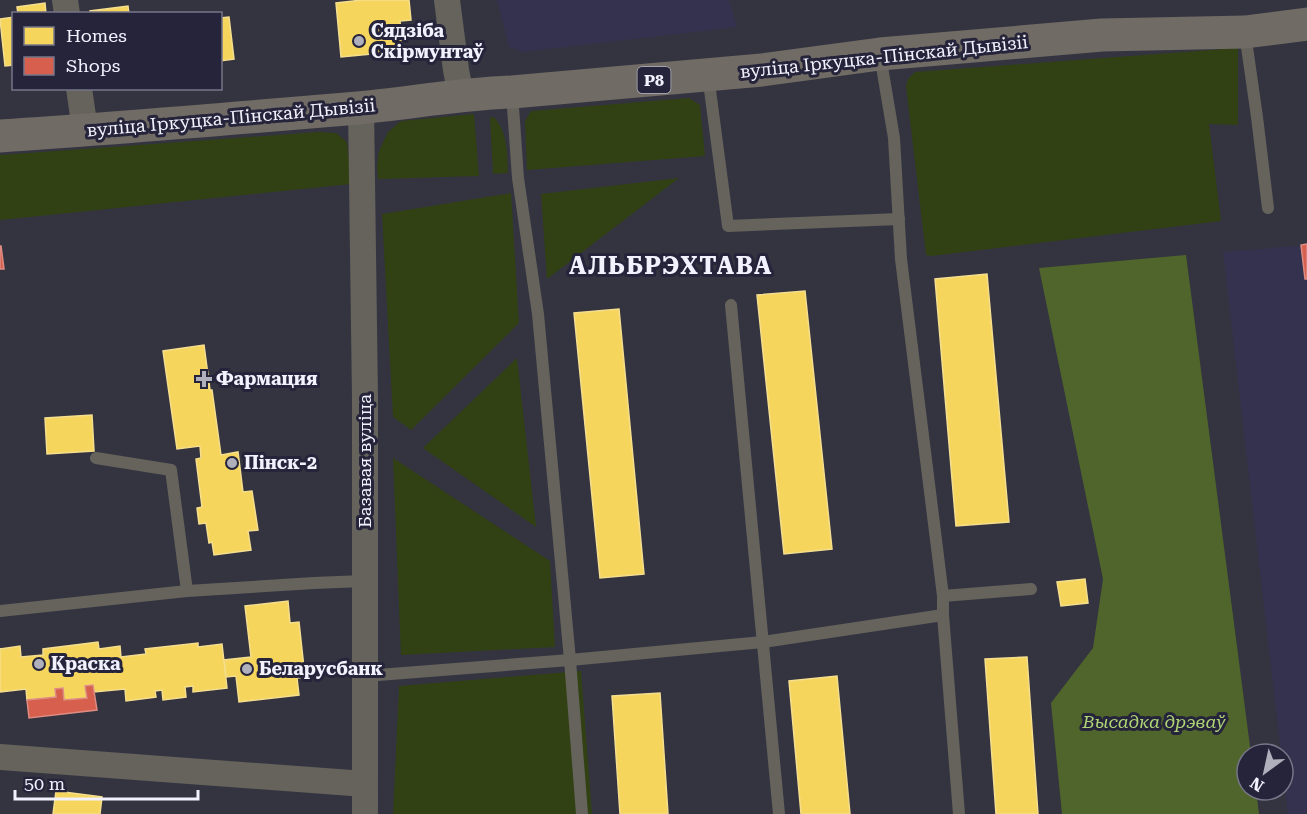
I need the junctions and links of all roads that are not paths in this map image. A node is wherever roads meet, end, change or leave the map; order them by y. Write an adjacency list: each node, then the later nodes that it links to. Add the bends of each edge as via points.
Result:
1 (447, 0): 8 (street)
2 (1307, 24): 3 (main road, вуліца Іркуцка-Пінскай Дывізіі / Р8)
3 (1245, 32): 4 (main road, вуліца Іркуцка-Пінскай Дывізіі / Р8, via 1102,35); 12 (lane)
4 (880, 54): 5 (main road, вуліца Іркуцка-Пінскай Дывізіі / Р8); 13 (lane, via 894,138)
5 (708, 75): 7 (main road, вуліца Іркуцка-Пінскай Дывізіі / Р8); 13 (lane, via 728,226)
6 (79, 90): 10 (street)
7 (512, 92): 8 (main road, вуліца Іркуцка-Пінскай Дывізіі / Р8); 23 (lane, via 518,178 538,314)
8 (461, 96): 9 (main road, вуліца Іркуцка-Пінскай Дывізіі / Р8)
9 (361, 108): 10 (main road, вуліца Іркуцка-Пінскай Дывізіі / Р8); 16 (street, Базавая вуліца)
10 (85, 130): 11 (main road, вуліца Іркуцка-Пінскай Дывізіі / Р8)
11 (0, 136)
12 (1268, 208)
13 (899, 219): 19 (lane)
14 (731, 305): 22 (lane)
15 (96, 458): 18 (lane, via 171,470)
16 (364, 582): 18 (lane); 24 (street, Базавая вуліца)
17 (1030, 589): 19 (lane)
18 (188, 591): 20 (lane)
19 (943, 596): 21 (lane)
20 (0, 611)
21 (943, 615): 22 (lane); 30 (lane)
22 (763, 642): 23 (lane); 29 (lane)
23 (570, 660): 24 (lane); 28 (lane)
24 (365, 676): 26 (street, Базавая вуліца)
25 (0, 757): 26 (street)
26 (365, 784): 27 (street, Базавая вуліца)
27 (365, 814)
28 (582, 814)
29 (779, 814)
30 (959, 814)

